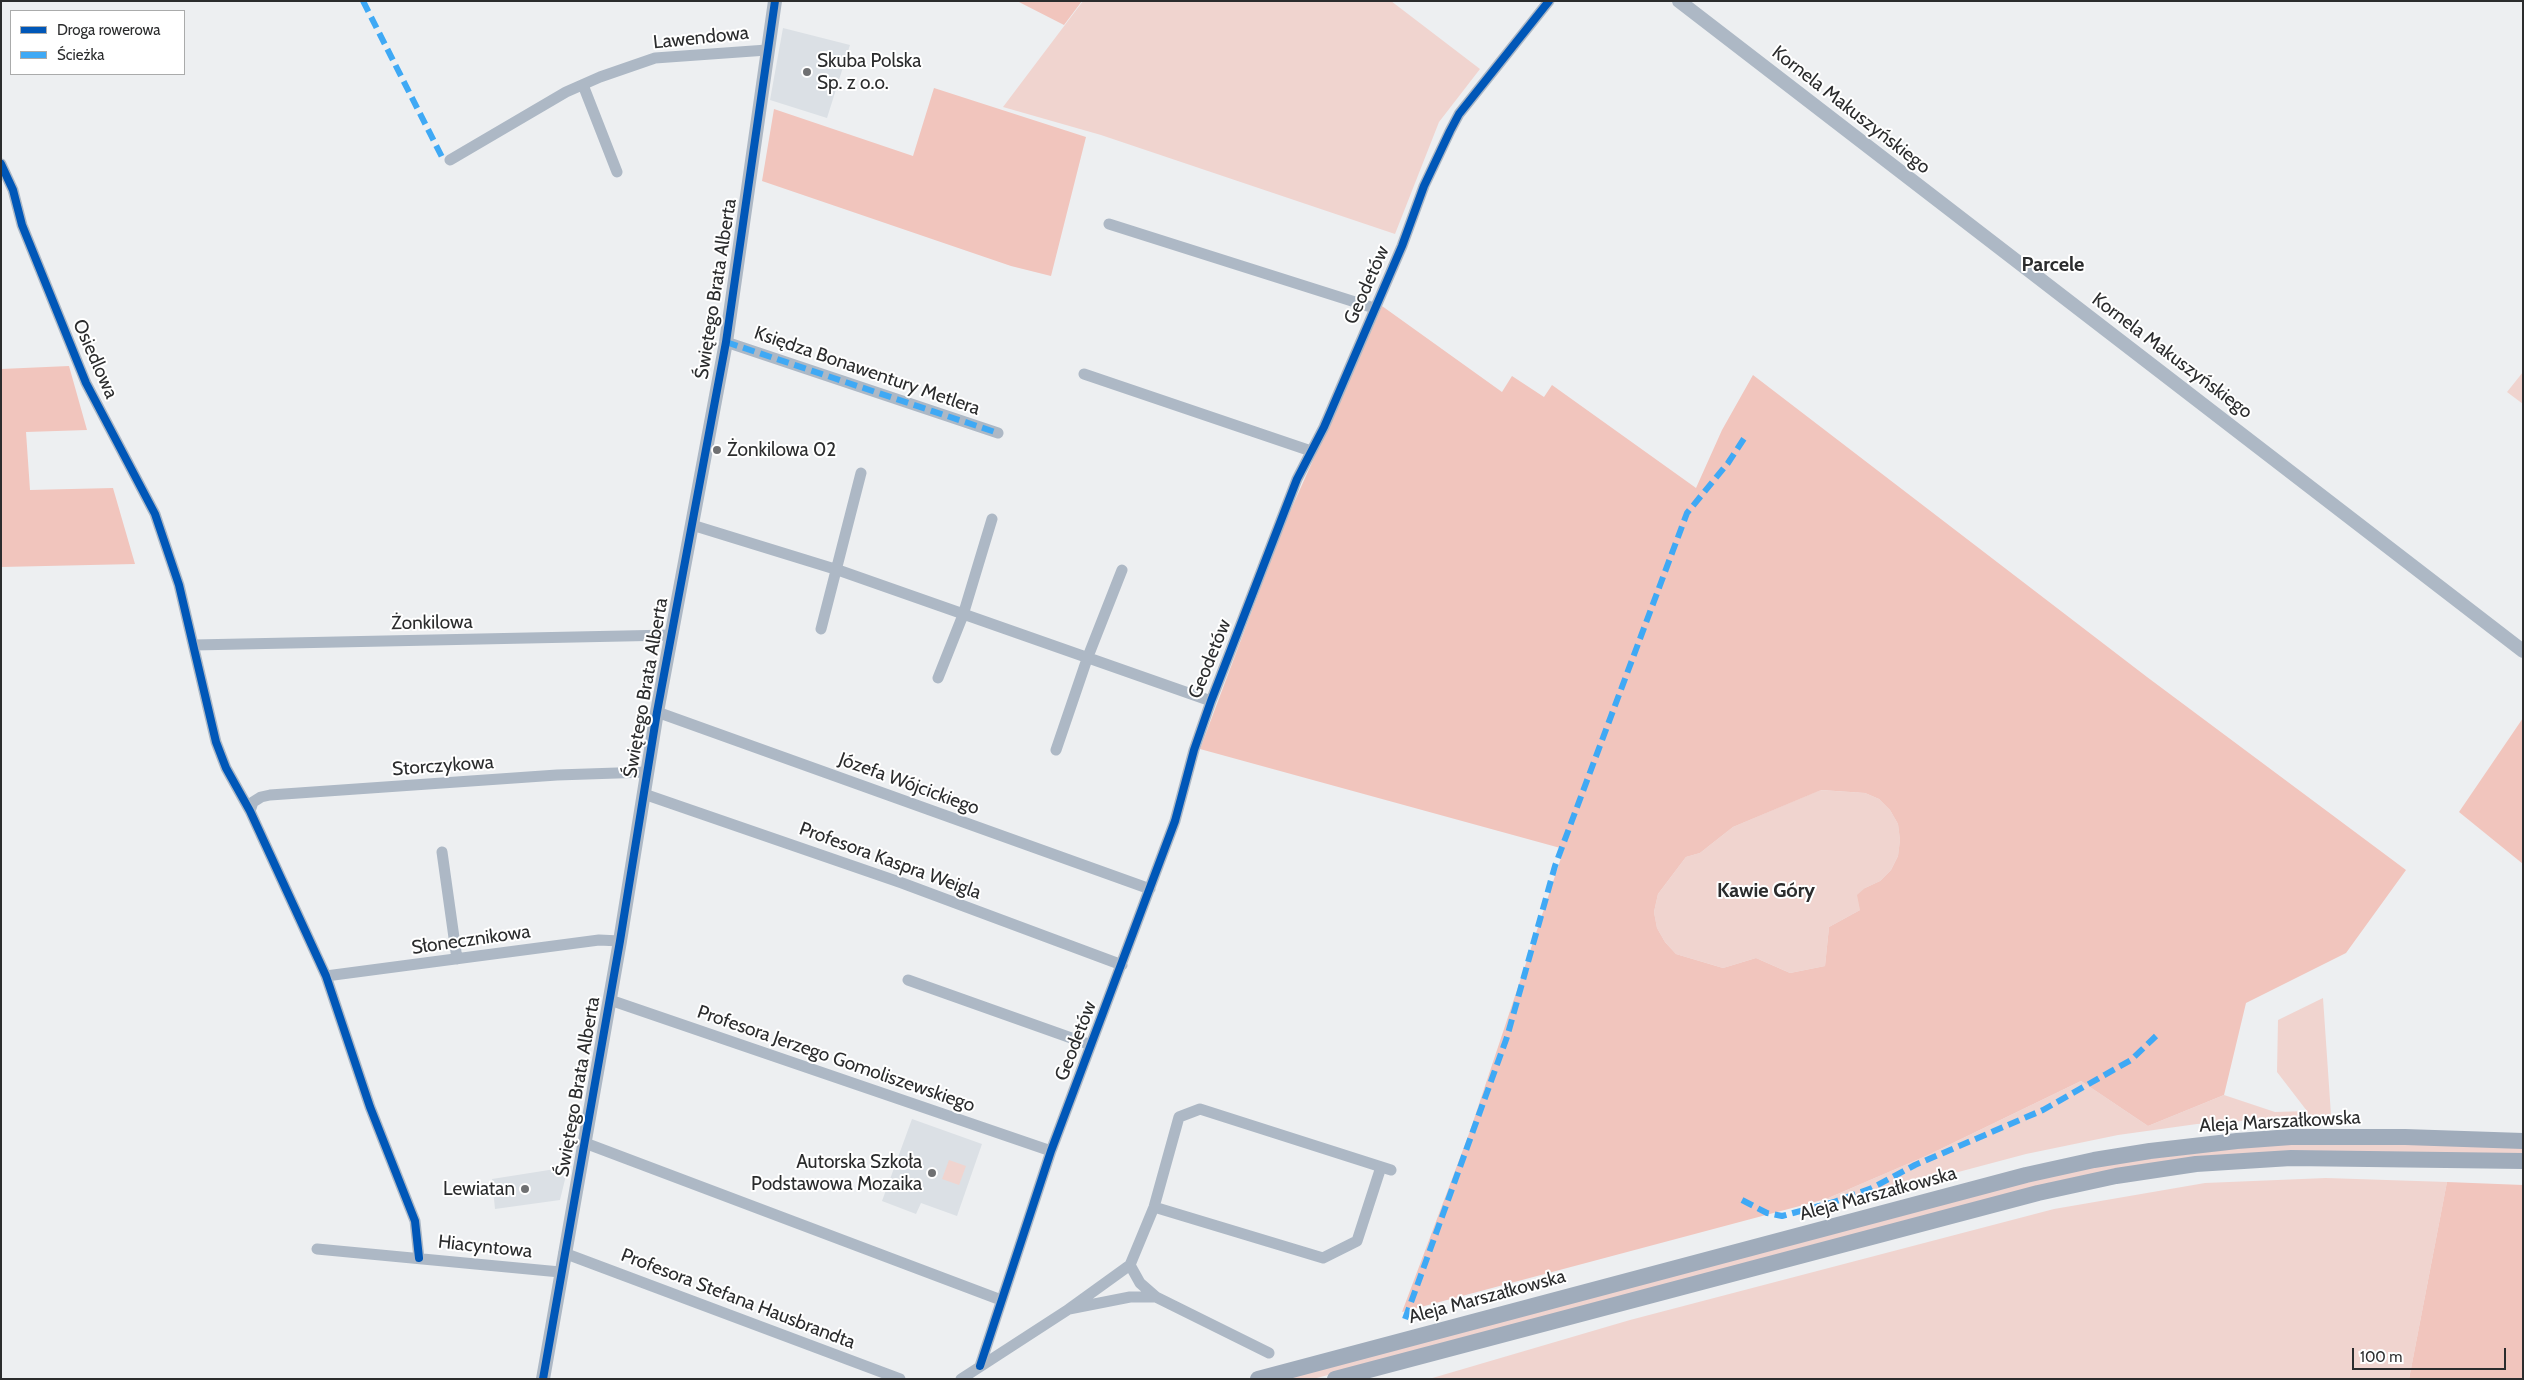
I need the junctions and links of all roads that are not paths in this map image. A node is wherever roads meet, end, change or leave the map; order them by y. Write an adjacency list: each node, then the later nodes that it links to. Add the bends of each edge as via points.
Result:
1 (775, 1): 4 (street, Świętego Brata Alberta)
2 (1549, 1): 10 (street, Geodetów, via 1459,114 1424,186)
3 (1679, 1): 24 (street, Kornela Makuszyńskiego)
4 (767, 50): 5 (street, Lawendowa, via 655,58); 11 (street, Świętego Brata Alberta)
5 (583, 85): 6 (street, Lawendowa); 8 (street)
6 (450, 160)
7 (1, 164): 23 (street, Osiedlowa, via 14,190 22,225 86,383 155,514 173,562)
8 (617, 172)
9 (1109, 224): 10 (street)
10 (1374, 308): 14 (street, Geodetów)
11 (726, 342): 13 (street, Księdza Bonawentury Metlera); 17 (street, Świętego Brata Alberta)
12 (1084, 374): 14 (street)
13 (998, 433)
14 (1311, 451): 27 (street, Geodetów, via 1281,519)
15 (861, 473): 18 (street)
16 (992, 519): 20 (street)
17 (692, 525): 18 (street); 22 (street, Świętego Brata Alberta)
18 (838, 570): 20 (street); 21 (street)
19 (1122, 570): 25 (street)
20 (963, 615): 25 (street); 26 (street)
21 (821, 629)
22 (671, 635): 23 (street, Żonkilowa); 28 (street, Świętego Brata Alberta)
23 (194, 645): 32 (street, Osiedlowa, via 216,742 226,768)
24 (2523, 651)
25 (1087, 659): 27 (street); 29 (street)
26 (938, 678)
27 (1211, 701): 34 (street, Geodetów, via 1175,821)
28 (656, 712): 30 (street, Świętego Brata Alberta); 34 (street, Józefa Wójcickiego)
29 (1056, 750)
30 (647, 772): 31 (street, Świętego Brata Alberta); 32 (street, Storczykowa, via 270,795 253,802)
31 (644, 794): 35 (street, Świętego Brata Alberta); 37 (street, Profesora Kaspra Weigla, via 902,882)
32 (250, 811): 38 (street, Osiedlowa)
33 (442, 852): 36 (street)
34 (1150, 889): 37 (street, Geodetów)
35 (620, 941): 36 (street, Słonecznikowa, via 599,940); 40 (street, Świętego Brata Alberta)
36 (457, 959): 38 (street, Słonecznikowa)
37 (1122, 965): 41 (street, Geodetów)
38 (326, 976): 49 (street, Osiedlowa, via 370,1107 415,1221)
39 (908, 980): 41 (street, Geodetów)
40 (610, 1000): 43 (street, Świętego Brata Alberta); 44 (street, Profesora Jerzego Gomoliszewskiego)
41 (1091, 1045): 44 (street, Geodetów)
42 (2523, 1141): 60 (main road, Aleja Marszałkowska, via 2291,1138 2193,1146 2094,1160 2007,1180)
43 (585, 1143): 48 (street, Świętego Brata Alberta); 53 (street)
44 (1051, 1151): 53 (street, Geodetów)
45 (2523, 1161): 61 (main road, Aleja Marszałkowska, via 2291,1158 2196,1164 2116,1176 2038,1192)
46 (1154, 1207): 46 (street, via 1180,1117 1200,1109 1386,1168 1356,1241 1323,1258); 50 (street)
47 (317, 1249): 49 (street, Hiacyntowa)
48 (564, 1253): 51 (street, Świętego Brata Alberta); 58 (street, Profesora Stefana Hausbrandta)
49 (419, 1258): 51 (street, Hiacyntowa)
50 (1130, 1265): 52 (street, via 1140,1283); 54 (street)
51 (560, 1272): 57 (street, Świętego Brata Alberta)
52 (1156, 1298): 54 (street, via 1130,1296); 55 (street)
53 (1001, 1300): 56 (street, Geodetów)
54 (1069, 1309): 56 (street)
55 (1269, 1353)
56 (980, 1366): 59 (street)
57 (543, 1379)
58 (900, 1379)
59 (961, 1379)
60 (1258, 1379)
61 (1335, 1379)

